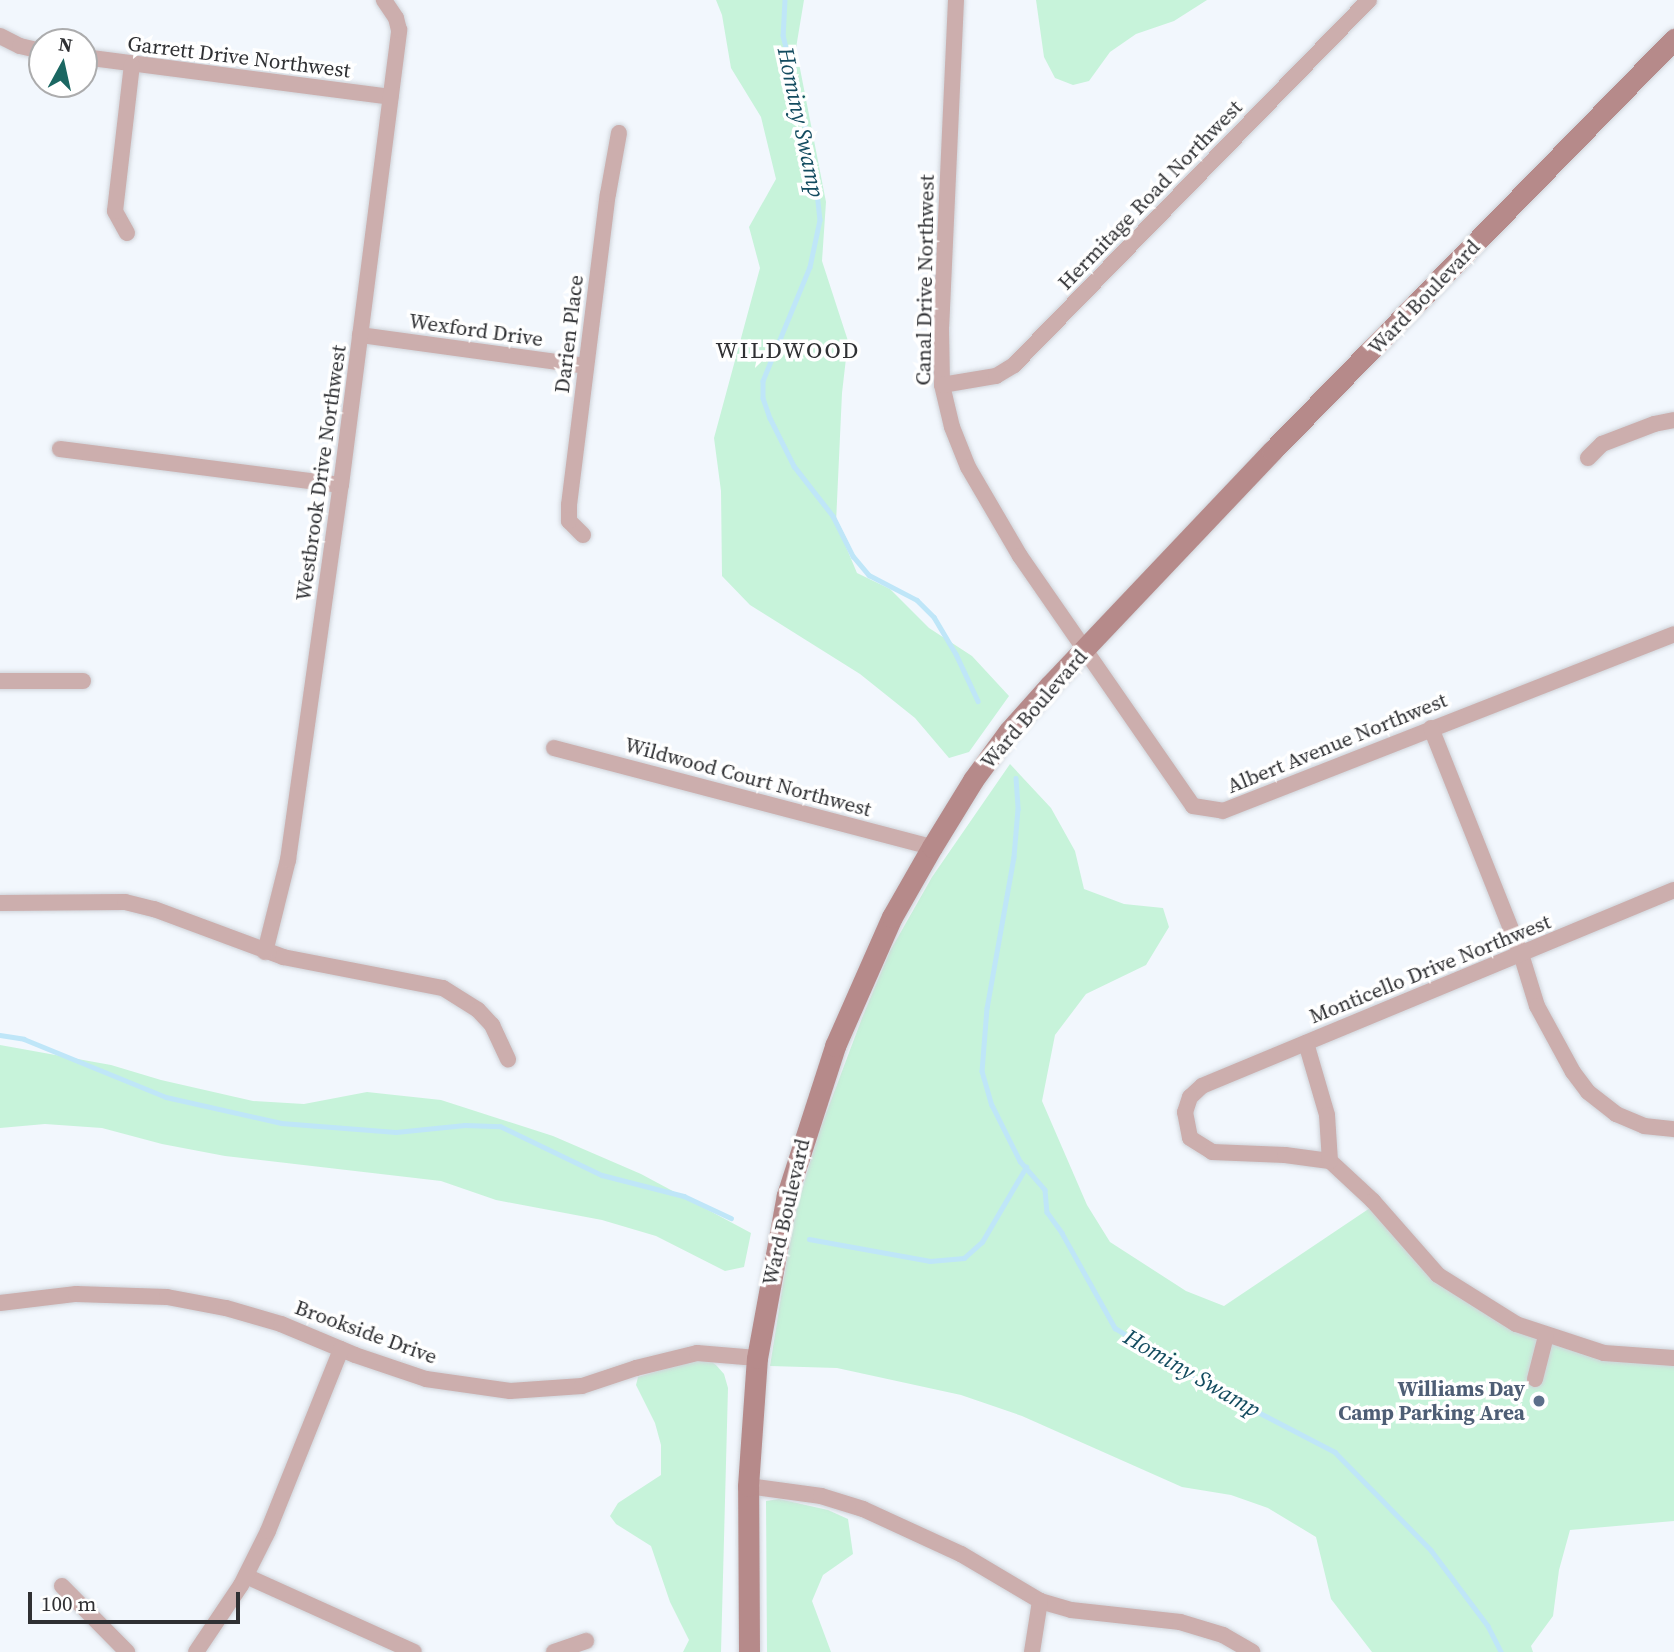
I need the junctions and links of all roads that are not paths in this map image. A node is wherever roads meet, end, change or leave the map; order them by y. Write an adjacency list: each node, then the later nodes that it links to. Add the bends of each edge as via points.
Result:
1 (384, 0): 9 (street, Westbrook Drive Northwest, via 399,30)
2 (956, 0): 14 (street, Canal Drive Northwest)
3 (1369, 0): 14 (street, Hermitage Road Northwest, via 1014,365 996,376)
4 (0, 36): 6 (street)
5 (1674, 39): 21 (main road, Ward Boulevard)
6 (28, 48)
7 (98, 59): 8 (street, Garrett Drive Northwest)
8 (132, 65): 9 (street, Garrett Drive Northwest); 11 (street, via 115,211)
9 (390, 97): 12 (street, Westbrook Drive Northwest)
10 (619, 133): 13 (street, Darien Place)
11 (127, 233)
12 (360, 335): 13 (street, Wexford Drive); 18 (street, Westbrook Drive Northwest)
13 (585, 366): 19 (street, Darien Place, via 569,521)
14 (942, 385): 21 (street, Canal Drive Northwest, via 952,427 974,479 1020,556)
15 (1674, 420): 17 (street, via 1602,444)
16 (60, 449): 18 (street)
17 (1588, 458)
18 (341, 485): 29 (street, Westbrook Drive Northwest, via 288,860)
19 (583, 535)
20 (1674, 634): 24 (street, Albert Avenue Northwest)
21 (1086, 648): 24 (street, Albert Avenue Northwest, via 1179,791 1192,806 1209,811 1223,811); 26 (main road, Ward Boulevard, via 1009,730)
22 (0, 681): 23 (street)
23 (83, 681)
24 (1431, 728): 30 (street)
25 (554, 748): 26 (street, Wildwood Court Northwest)
26 (932, 847): 39 (main road, Ward Boulevard, via 858,989 813,1106 787,1195)
27 (1674, 890): 30 (street, Monticello Drive Northwest)
28 (0, 903): 29 (street, via 125,902)
29 (265, 952): 32 (street, via 443,988 478,1010 492,1025)
30 (1521, 954): 31 (street, Monticello Drive Northwest); 33 (street, via 1537,1006 1588,1092 1633,1122)
31 (1306, 1043): 34 (street, via 1325,1102); 34 (street, Monticello Drive Northwest, via 1202,1086 1185,1112 1190,1138 1202,1149)
32 (508, 1059)
33 (1674, 1129)
34 (1330, 1161): 36 (street, via 1373,1201 1438,1275 1493,1313)
35 (0, 1303): 37 (street, Brookside Drive, via 76,1294 167,1297 281,1324)
36 (1546, 1336): 38 (street, via 1604,1353); 40 (street)
37 (341, 1349): 39 (street, Brookside Drive, via 426,1378 510,1391 582,1386 697,1353); 42 (street)
38 (1674, 1358)
39 (757, 1359): 41 (main road, Ward Boulevard)
40 (1535, 1379)
41 (748, 1486): 44 (street, via 821,1496 863,1509 961,1553); 50 (main road, Ward Boulevard)
42 (246, 1576): 47 (street); 48 (street)
43 (62, 1586): 46 (street)
44 (1040, 1601): 51 (street); 52 (street, via 1071,1610 1193,1626 1223,1635)
45 (586, 1641): 49 (street)
46 (127, 1652)
47 (197, 1652)
48 (414, 1652)
49 (554, 1652)
50 (750, 1652)
51 (1032, 1652)
52 (1251, 1652)

